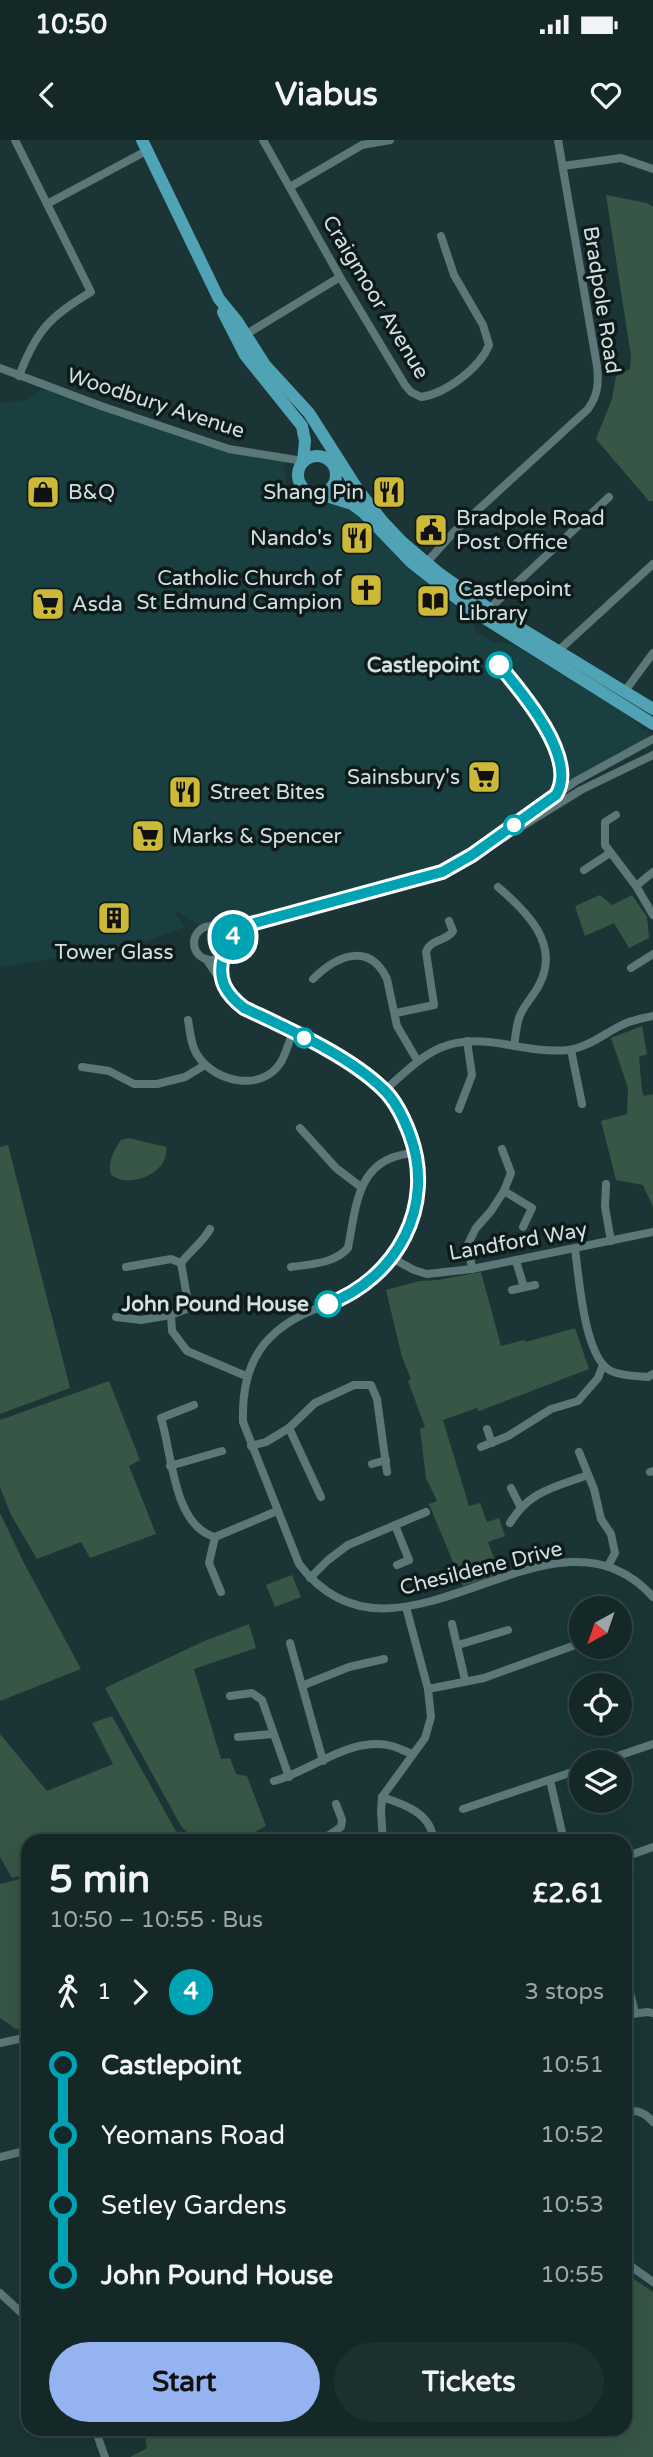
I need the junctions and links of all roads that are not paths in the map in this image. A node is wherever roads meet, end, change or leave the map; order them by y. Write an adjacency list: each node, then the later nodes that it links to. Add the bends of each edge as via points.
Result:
1 (15, 140): 9 (street)
2 (263, 140): 8 (street, Craigmoor Avenue)
3 (390, 140): 8 (street, via 362,145)
4 (558, 140): 6 (street, Bradpole Road)
5 (145, 145): 9 (street); 12 (main road)
6 (563, 166): 7 (street, via 621,158); 22 (street, Bradpole Road, via 597,366 595,400)
7 (653, 169)
8 (290, 187): 11 (street, Craigmoor Avenue)
9 (47, 204): 15 (street, via 91,292 44,327 30,346)
10 (441, 236): 11 (street, Craigmoor Avenue, via 454,275 483,325 489,345 469,372 429,396 417,396 405,385)
11 (340, 277): 13 (street)
12 (220, 302): 13 (main road); 17 (main road, via 245,355 302,426)
13 (245, 335): 16 (main road)
14 (0, 368): 15 (street, Woodbury Avenue)
15 (19, 376): 17 (street, Woodbury Avenue, via 229,449)
16 (329, 442): 18 (main road); 19 (main road)
17 (303, 461): 18 (main road, via 320,456); 20 (main road, via 299,482 306,491)
18 (333, 465): 19 (main road); 20 (main road, via 334,485)
19 (348, 475): 22 (main road, via 383,522)
20 (320, 494): 28 (main road, via 352,504 364,513 411,562 473,611)
21 (609, 497): 24 (street)
22 (426, 563): 24 (main road)
23 (653, 564): 25 (street)
24 (489, 609): 25 (main road)
25 (558, 651): 27 (main road)
26 (653, 653): 27 (street)
27 (625, 691): 28 (main road)
28 (651, 718): 30 (street, via 649,733)
29 (653, 739): 30 (street)
30 (639, 746): 34 (street, via 576,781)
31 (653, 755): 34 (street, via 581,790)
32 (616, 815): 33 (street, via 605,822)
33 (610, 853): 35 (street); 37 (street)
34 (472, 855): 41 (street, via 442,872)
35 (584, 870)
36 (653, 872): 37 (street)
37 (636, 886): 39 (street)
38 (498, 887): 55 (street, via 535,925 545,951 542,979 522,1011)
39 (653, 915)
40 (449, 921): 50 (street, via 453,931 433,942 426,952 434,1005)
41 (251, 924): 42 (street); 43 (street)
42 (218, 927): 43 (street); 46 (street, via 204,928 196,935 195,949)
43 (228, 941): 45 (street)
44 (653, 954): 47 (street)
45 (223, 955): 46 (street); 48 (street)
46 (206, 959): 48 (street, Chesildene Drive)
47 (631, 968)
48 (221, 979): 53 (street, Chesildene Drive, via 232,999 244,1008)
49 (313, 979): 50 (street, via 330,964 350,955 362,956 383,972)
50 (396, 1013): 57 (street, via 397,1026)
51 (653, 1016): 56 (street, via 625,1023)
52 (188, 1020): 58 (street, via 195,1054)
53 (293, 1032): 58 (street, via 281,1064 267,1076 235,1081); 60 (street, Chesildene Drive)
54 (467, 1041): 55 (street); 57 (street, via 435,1048); 62 (street, via 472,1075)
55 (514, 1046): 56 (street)
56 (570, 1050): 61 (street)
57 (417, 1060): 60 (street)
58 (205, 1065): 59 (street, via 185,1077 157,1084 134,1084 109,1071)
59 (82, 1067)
60 (385, 1090): 65 (street, Chesildene Drive)
61 (582, 1104)
62 (459, 1109)
63 (300, 1128): 67 (street, via 336,1168)
64 (502, 1149): 68 (street, via 511,1173)
65 (416, 1153): 67 (street, via 383,1161); 74 (street, Chesildene Drive, via 417,1201)
66 (606, 1184): 72 (street)
67 (361, 1187): 78 (street, via 343,1254)
68 (504, 1191): 69 (street, via 532,1208); 79 (street, via 468,1244)
69 (523, 1227)
70 (210, 1230): 76 (street)
71 (653, 1232): 72 (street, Landford Way)
72 (611, 1241): 73 (street, Landford Way)
73 (575, 1249): 75 (street, Landford Way); 87 (street, via 592,1345)
74 (392, 1258): 79 (street, Landford Way, via 427,1274); 89 (street, Chesildene Drive, via 369,1283 283,1327 263,1346)
75 (516, 1261): 79 (street, Landford Way); 81 (street)
76 (181, 1263): 77 (street, via 171,1259); 83 (street)
77 (126, 1266)
78 (291, 1267)
79 (472, 1269)
80 (535, 1285): 81 (street)
81 (524, 1287): 82 (street)
82 (512, 1290)
83 (189, 1308): 84 (street); 85 (street)
84 (228, 1308)
85 (171, 1315): 86 (street, via 141,1320); 89 (street, via 172,1331 187,1351)
86 (116, 1317)
87 (603, 1365): 88 (street, via 628,1375); 93 (street, via 578,1401 551,1409)
88 (653, 1374)
89 (246, 1376): 94 (street, Chesildene Drive, via 243,1422)
90 (194, 1405): 100 (street, via 161,1418)
91 (289, 1428): 94 (street); 98 (street, via 315,1403 354,1385 371,1385); 104 (street)
92 (487, 1430): 93 (street)
93 (492, 1443): 95 (street)
94 (251, 1446): 106 (street, Chesildene Drive)
95 (481, 1447)
96 (222, 1451): 100 (street)
97 (579, 1452): 102 (street)
98 (386, 1460): 99 (street); 101 (street)
99 (372, 1464)
100 (170, 1466): 110 (street, via 191,1521)
101 (387, 1472)
102 (588, 1475): 105 (street, via 540,1493); 112 (street, via 601,1519 611,1534 615,1553)
103 (512, 1488): 105 (street)
104 (320, 1497)
105 (520, 1506): 108 (street)
106 (277, 1511): 110 (street); 113 (street, Chesildene Drive, via 299,1564)
107 (426, 1512): 109 (street)
108 (510, 1523)
109 (395, 1525): 111 (street, via 409,1560); 113 (street, via 348,1545)
110 (215, 1537): 114 (street, via 209,1563)
111 (397, 1565)
112 (608, 1566): 115 (street, Chesildene Drive); 116 (street, Chesildene Drive, via 555,1563)
113 (310, 1578): 116 (street, Chesildene Drive, via 352,1605)
114 (221, 1592)
115 (653, 1597)
116 (406, 1607): 125 (street)
117 (452, 1624): 120 (street)
118 (508, 1630): 120 (street)
119 (290, 1643): 124 (street)
120 (458, 1645): 123 (street)
121 (569, 1647): 123 (street, via 484,1678)
122 (384, 1659): 124 (street)
123 (465, 1680): 125 (street)
124 (304, 1685): 132 (street)
125 (428, 1689): 131 (street, via 430,1717 425,1738)
126 (230, 1696): 127 (street, via 257,1695)
127 (273, 1734): 128 (street); 134 (street)
128 (239, 1737)
129 (653, 1744): 130 (street)
130 (632, 1751)
131 (413, 1754): 132 (street, via 371,1745); 137 (street)
132 (323, 1761): 134 (street)
133 (569, 1773): 135 (street)
134 (289, 1777): 136 (street)
135 (550, 1780): 139 (street); 143 (street)
136 (274, 1781)
137 (382, 1797): 141 (street); 142 (street, via 409,1806)
138 (336, 1804): 140 (street, via 341,1827)
139 (463, 1809)
140 (330, 1834)
141 (383, 1834)
142 (433, 1834)
143 (562, 1834)
144 (653, 1847): 145 (street)
145 (632, 1854)
146 (632, 2001): 147 (street)
147 (635, 2013): 148 (street); 149 (street)
148 (653, 2013)
149 (632, 2014)
150 (21, 2039): 151 (street)
151 (0, 2043)
152 (632, 2110): 153 (street)
153 (653, 2122)
154 (21, 2152): 155 (street)
155 (0, 2157)
156 (632, 2267): 157 (street)
157 (653, 2282)
158 (0, 2293): 159 (street)
159 (21, 2312)
160 (98, 2436): 161 (street)
161 (105, 2457)

